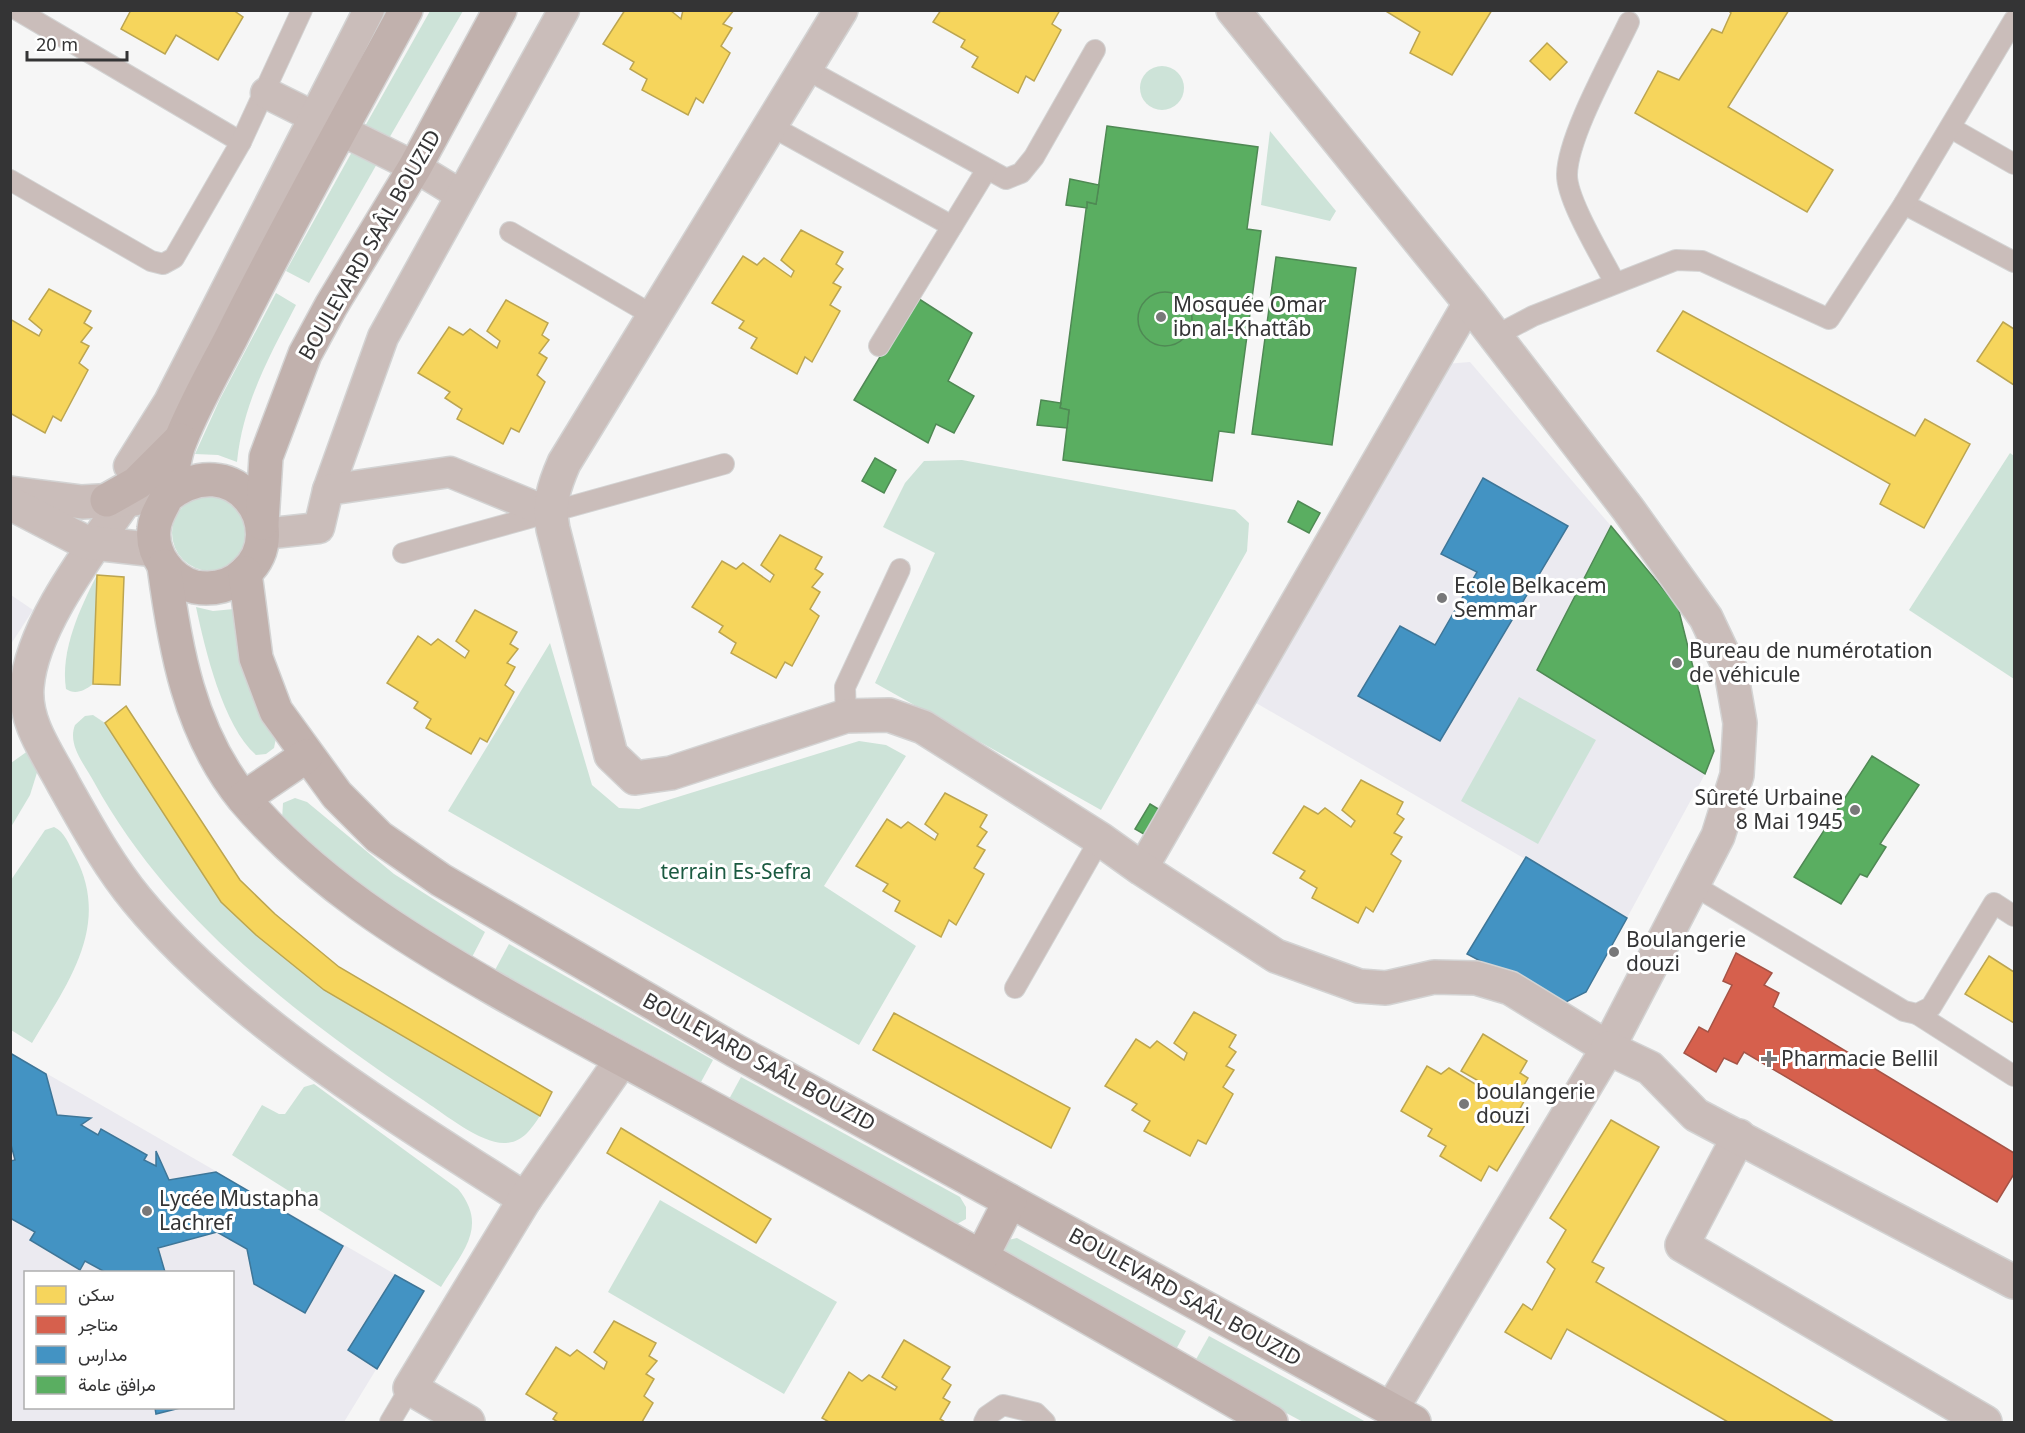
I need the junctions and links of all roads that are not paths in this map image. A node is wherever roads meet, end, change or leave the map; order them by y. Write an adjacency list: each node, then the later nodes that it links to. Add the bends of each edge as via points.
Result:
1 (17, 10): 17 (lane)
2 (302, 10): 13 (lane)
3 (369, 10): 14 (street)
4 (406, 10): 14 (main road)
5 (500, 10): 19 (main road, BOULEVARD SAÂL BOUZID)
6 (564, 10): 22 (street)
7 (841, 10): 12 (street)
8 (1233, 10): 28 (street)
9 (2014, 20): 16 (lane)
10 (1629, 22): 27 (lane, via 1574,142 1566,176 1573,199)
11 (1095, 50): 20 (lane, via 1022,173 1006,179)
12 (806, 69): 15 (street); 20 (lane)
13 (266, 93): 14 (street); 17 (lane)
14 (328, 125): 19 (street); 32 (main road, via 261,278); 34 (street, via 168,402)
15 (771, 126): 24 (lane); 29 (street)
16 (1951, 128): 18 (lane); 23 (lane)
17 (241, 142): 21 (lane, via 174,258 163,264 151,261)
18 (2014, 164)
19 (415, 167): 22 (street); 40 (main road, BOULEVARD SAÂL BOUZID, via 305,354 266,457)
20 (987, 169): 24 (lane)
21 (10, 180)
22 (461, 195): 35 (street, via 383,337)
23 (1904, 204): 26 (lane); 27 (lane, via 1829,319 1702,261 1676,260)
24 (952, 226): 31 (lane)
25 (510, 232): 29 (lane)
26 (2014, 262)
27 (1615, 283): 30 (lane)
28 (1469, 302): 30 (street); 51 (street)
29 (654, 316): 39 (street, via 564,463 552,491)
30 (1495, 336): 52 (street, via 1706,618 1731,671 1740,723 1737,775 1718,836)
31 (879, 346)
32 (180, 440): 34 (main road); 37 (main road)
33 (724, 464): 39 (lane)
34 (125, 487): 36 (street, via 64,501); 37 (street); 41 (street)
35 (328, 490): 39 (street, via 450,472); 40 (street, via 319,528)
36 (10, 493)
37 (166, 497): 40 (main road, via 181,485 197,480 215,479 231,484 246,494 256,509); 43 (main road, via 153,531)
38 (10, 503): 41 (street)
39 (550, 513): 42 (lane); 46 (street, via 611,754 635,778 671,773)
40 (262, 530): 45 (main road, BOULEVARD SAÂL BOUZID, via 257,555)
41 (84, 540): 43 (street); 47 (street, via 78,572 48,620 32,659)
42 (403, 553)
43 (160, 558): 45 (main road, via 177,579 203,587 230,584); 49 (main road, via 176,652 189,696 216,761)
44 (900, 570): 46 (lane, via 845,687)
45 (245, 573): 48 (main road, BOULEVARD SAÂL BOUZID, via 256,658 276,711)
46 (846, 716): 50 (street, via 889,715 924,727)
47 (20, 725): 60 (street, via 136,899 177,943 260,1016 325,1066)
48 (306, 756): 49 (main road); 61 (main road, BOULEVARD SAÂL BOUZID, via 337,795 379,837 441,880 734,1050)
49 (244, 798): 57 (main road, via 328,882 422,948)
50 (1100, 839): 51 (street); 54 (lane)
51 (1142, 870): 56 (street, via 1276,956 1359,986 1386,988 1434,977 1476,978 1509,988)
52 (1693, 885): 55 (lane, via 1904,1011); 56 (street)
53 (2014, 916): 55 (lane, via 1994,903 1930,1007)
54 (1015, 988)
55 (1917, 1014): 58 (lane)
56 (1608, 1048): 59 (street, via 1650,1068 1696,1115); 65 (street)
57 (621, 1061): 60 (street); 62 (main road)
58 (2014, 1076)
59 (1739, 1136): 63 (street); 66 (street, via 1682,1245)
60 (525, 1199): 64 (street)
61 (1010, 1201): 62 (main road); 65 (main road, BOULEVARD SAÂL BOUZID)
62 (982, 1256): 71 (main road)
63 (2014, 1282)
64 (410, 1388): 67 (lane); 68 (street)
65 (1403, 1416)
66 (1964, 1417)
67 (390, 1422)
68 (468, 1422)
69 (984, 1422): 70 (lane, via 1003,1405 1036,1413)
70 (1045, 1422)
71 (1271, 1422)

